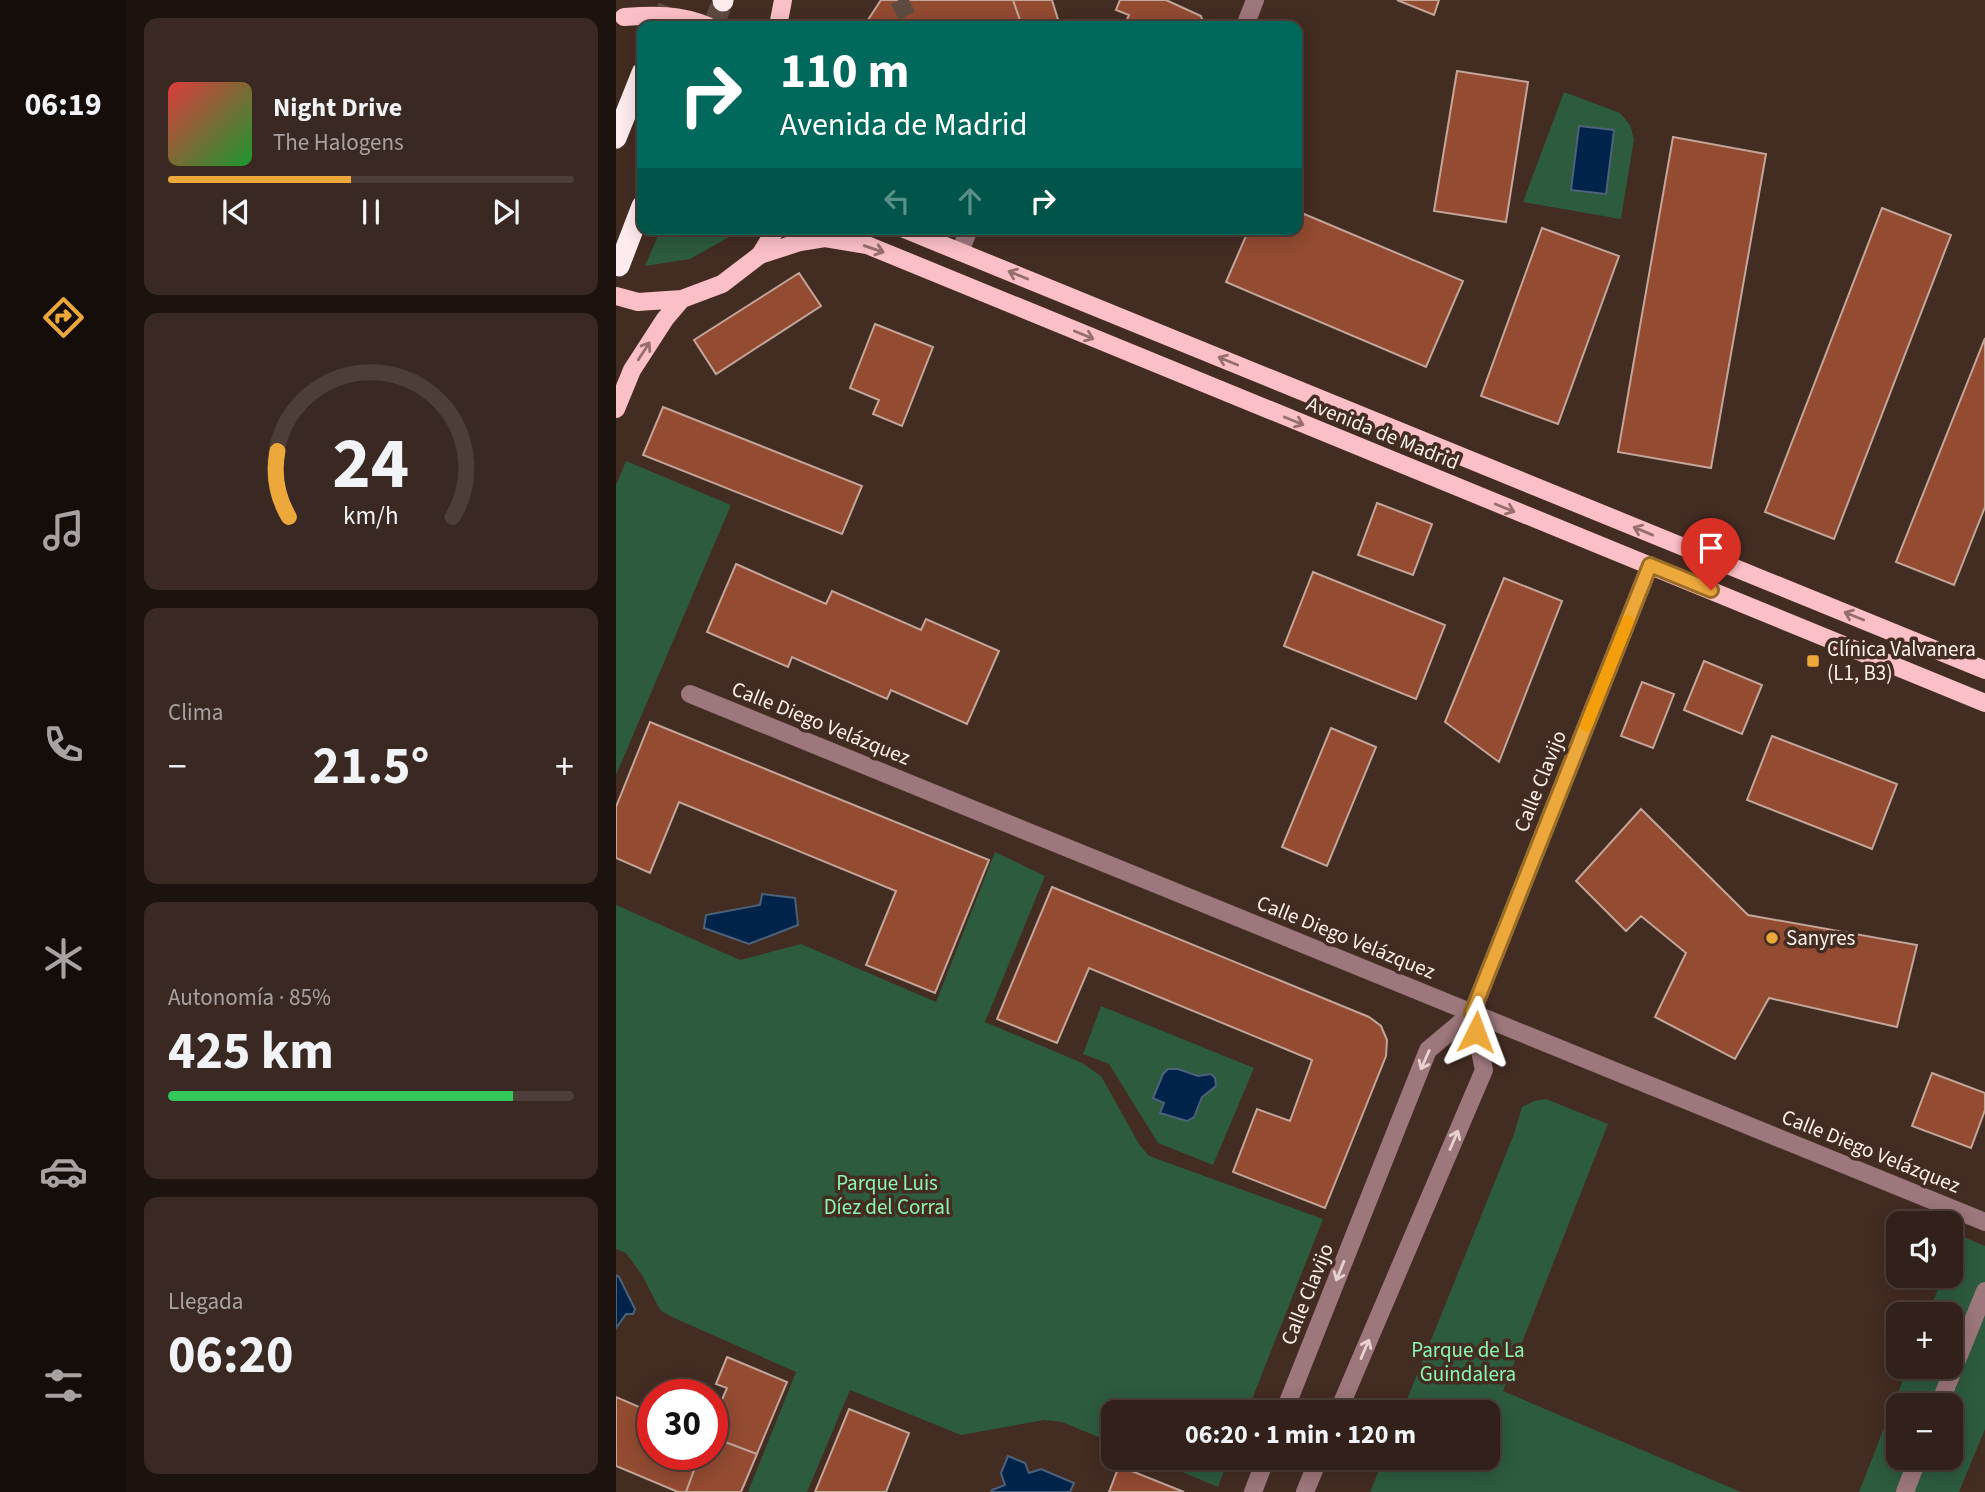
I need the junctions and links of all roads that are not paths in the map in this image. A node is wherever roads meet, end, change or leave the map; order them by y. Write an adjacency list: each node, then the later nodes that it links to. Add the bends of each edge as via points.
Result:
1 (783, 0): 5 (main road)
2 (1255, 0): 6 (street)
3 (620, 19): 4 (main road, bridge, via 659,14)
4 (697, 21)
5 (779, 21)
6 (1247, 21)
7 (637, 86): 8 (highway)
8 (616, 138)
9 (637, 219): 15 (highway)
10 (772, 235): 14 (main road)
11 (919, 235): 13 (main road, Avenida de Madrid)
12 (967, 235): 13 (street)
13 (960, 251): 20 (main road, Avenida de Madrid, one-way to 13)
14 (760, 255): 17 (main road, via 722,285); 19 (main road, Avenida de Madrid, one-way to 19, via 825,238 867,245)
15 (619, 266)
16 (616, 296): 17 (main road, via 638,302)
17 (682, 299): 18 (main road, one-way to 17, via 632,370)
18 (616, 409)
19 (1650, 565): 22 (main road, Avenida de Madrid); 23 (street, Calle Clavijo)
20 (1985, 670)
21 (690, 694): 23 (street, Calle Diego Velázquez)
22 (1985, 703)
23 (1472, 1013): 24 (street, Calle Diego Velázquez); 27 (street, Calle Clavijo, one-way to 27, via 1428,1050); 28 (street, one-way to 23, via 1484,1070)
24 (1985, 1222)
25 (1985, 1291): 26 (street)
26 (1944, 1393)
27 (1289, 1400)
28 (1343, 1400)
29 (1261, 1470): 32 (street)
30 (1314, 1470): 33 (street)
31 (1913, 1470): 34 (street)
32 (1253, 1492)
33 (1305, 1492)
34 (1905, 1492)

